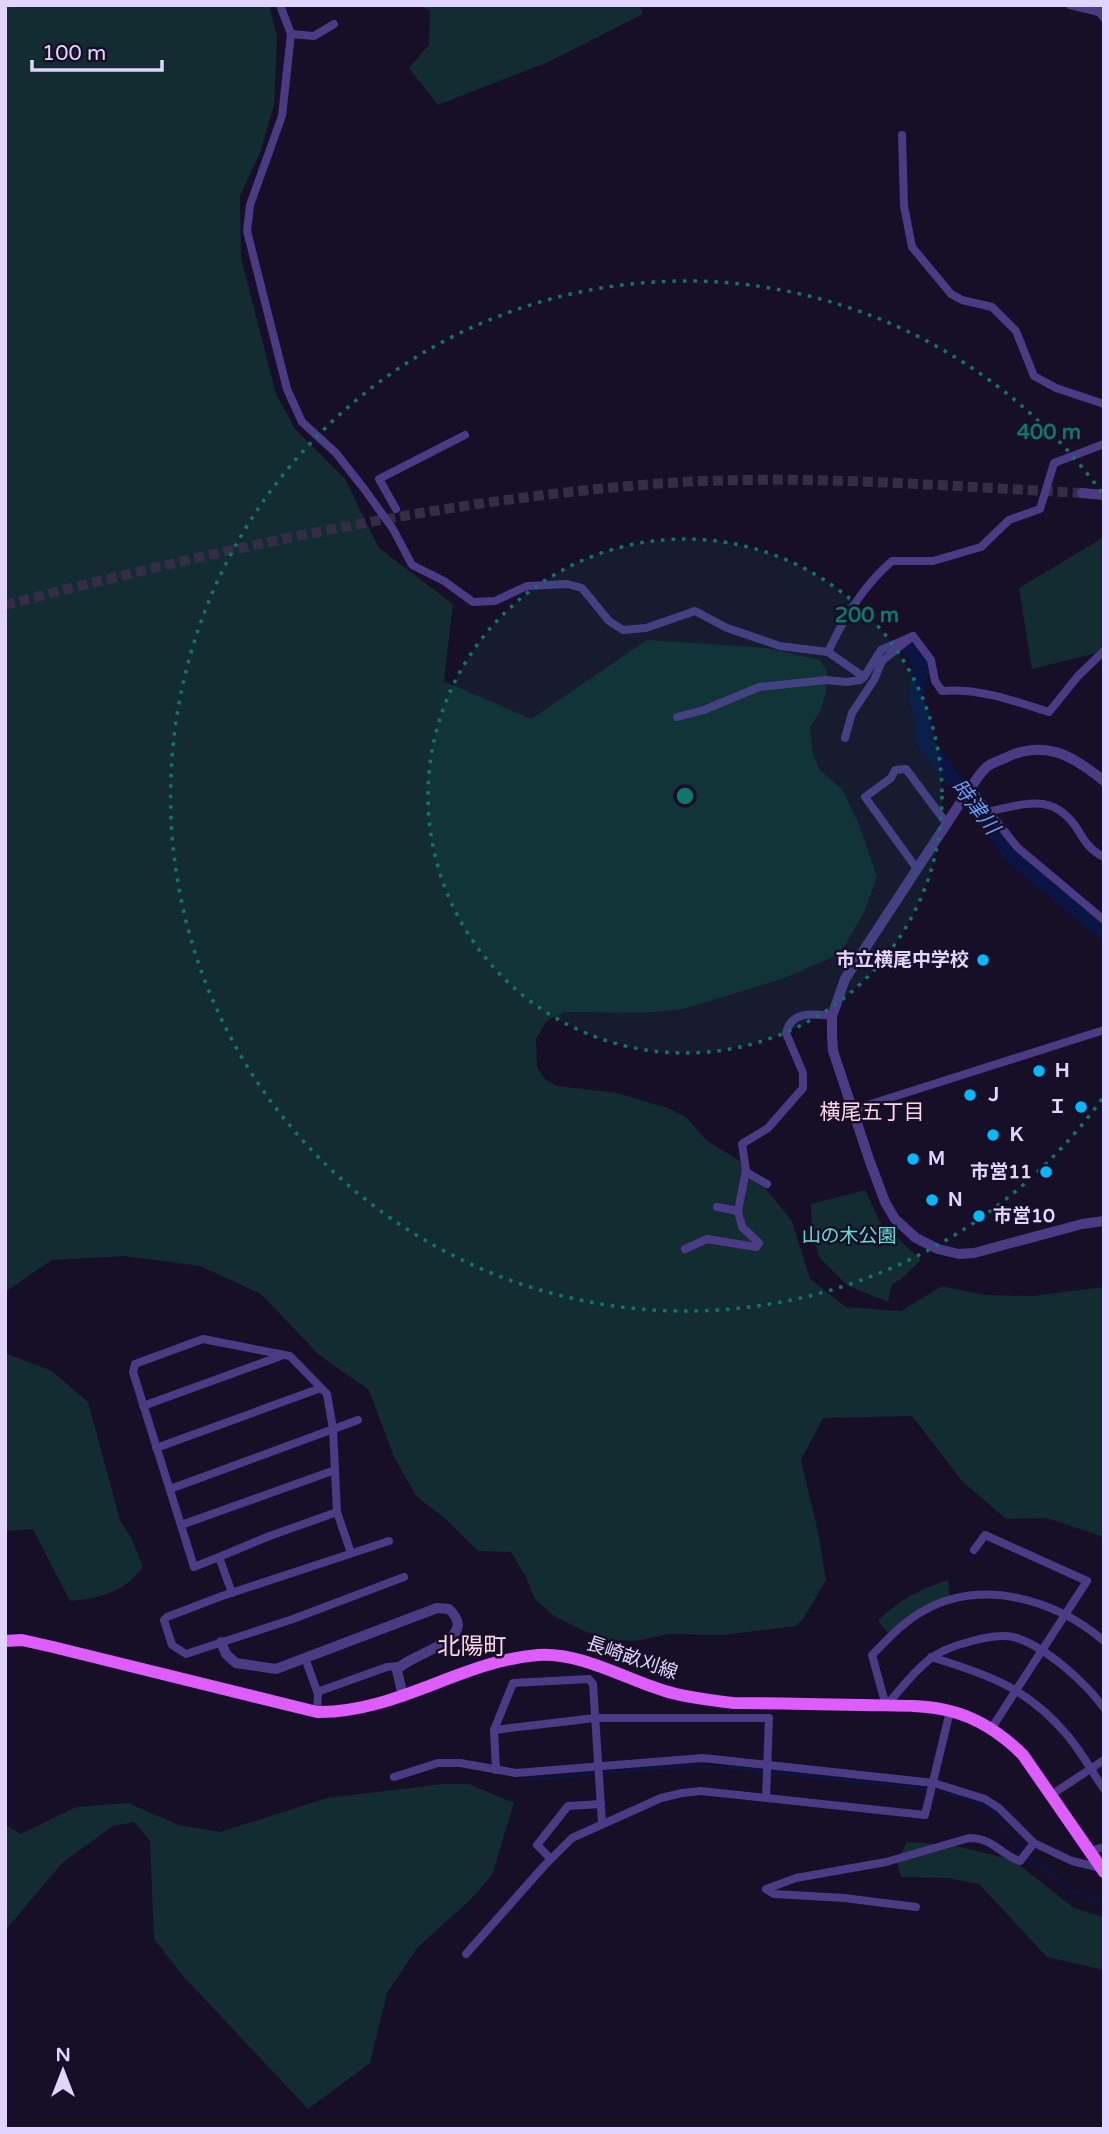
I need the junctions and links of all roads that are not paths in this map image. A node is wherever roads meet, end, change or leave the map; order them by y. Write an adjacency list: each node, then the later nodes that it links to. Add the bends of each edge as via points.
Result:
1 (280, 5): 5 (street)
2 (1070, 5): 3 (street)
3 (1101, 12)
4 (334, 24): 5 (street, via 314,36)
5 (291, 34): 14 (street, via 282,116 250,205 247,231 287,389 302,422 336,453 365,490 412,565 473,603 495,601 527,586 566,584 582,588 609,621 623,630 646,628 695,611 727,628 780,646)
6 (902, 135): 7 (street, via 904,206 912,247 951,294 992,307 1016,331 1034,376)
7 (1104, 404)
8 (465, 435): 12 (street, via 379,479)
9 (1104, 444): 14 (street, via 1055,463 1040,509 1009,520 981,547 933,561 892,561 876,574 844,619)
10 (1082, 493): 11 (street)
11 (1104, 495)
12 (396, 509)
13 (913, 636): 15 (street, via 931,660 942,691 996,696 1049,712); 16 (street, via 881,650); 18 (street, via 882,661 852,713)
14 (828, 652): 16 (street)
15 (1104, 652)
16 (864, 677): 17 (street, via 759,687)
17 (677, 717)
18 (845, 738)
19 (1104, 781): 20 (street, via 1068,756 1038,749 1014,753 988,766)
20 (970, 788): 21 (street); 22 (street)
21 (991, 811): 23 (street, via 1029,803 1057,807 1090,848); 25 (street, via 1017,847)
22 (947, 824): 24 (street); 24 (street, via 906,769 895,770 865,797)
23 (1104, 857)
24 (917, 869): 26 (street, via 845,979)
25 (1104, 919)
26 (832, 1016): 28 (street, via 833,1051); 29 (street, via 805,1014 790,1023 786,1033 803,1073 803,1088 768,1128 744,1142)
27 (1104, 1030): 28 (street)
28 (852, 1110): 33 (street, via 893,1216 916,1238 938,1249 974,1253)
29 (746, 1172): 30 (street); 32 (street)
30 (767, 1184)
31 (717, 1207): 32 (street)
32 (738, 1211): 34 (street, via 742,1227 759,1243 756,1247 708,1239)
33 (1104, 1221)
34 (685, 1248)
35 (284, 1355): 36 (street); 37 (street); 37 (street, via 203,1339 135,1363 133,1372)
36 (321, 1388): 39 (street, via 327,1394); 40 (street)
37 (143, 1406): 40 (street)
38 (358, 1420): 39 (street)
39 (333, 1429): 41 (street); 42 (street)
40 (156, 1448): 42 (street)
41 (335, 1469): 43 (street); 44 (street)
42 (170, 1489): 44 (street)
43 (337, 1512): 47 (street); 48 (street)
44 (181, 1525): 48 (street, via 194,1567)
45 (389, 1541): 47 (street)
46 (974, 1550): 51 (street, via 985,1535 1087,1581)
47 (351, 1553): 50 (street)
48 (219, 1557): 50 (street)
49 (404, 1577): 54 (street)
50 (232, 1593): 54 (street, via 164,1620 172,1645 186,1654)
51 (1064, 1616): 53 (street); 55 (street); 62 (street, via 1040,1604 995,1593 949,1600 926,1609 872,1655)
52 (5, 1641): 65 (main road, 長崎畝刈線, via 53,1647)
53 (1104, 1641)
54 (221, 1642): 57 (street, via 236,1663 276,1669)
55 (1041, 1651): 56 (street, via 1005,1636 960,1644); 59 (street); 63 (street, via 1087,1687)
56 (931, 1657): 59 (street, via 981,1672); 62 (street)
57 (305, 1658): 58 (street, via 437,1608 449,1609 458,1626 448,1641); 60 (street)
58 (399, 1666): 60 (street); 61 (street)
59 (1016, 1689): 67 (street); 73 (street, via 1053,1719)
60 (317, 1692): 65 (street)
61 (403, 1697): 62 (main road, 長崎畝刈線, via 507,1659 541,1655 573,1658 667,1692 706,1700); 65 (main road, 長崎畝刈線, via 360,1710)
62 (886, 1706): 64 (main road, 長崎畝刈線)
63 (1104, 1708)
64 (950, 1711): 67 (main road, 長崎畝刈線); 75 (street)
65 (317, 1712)
66 (595, 1718): 68 (street); 68 (street, via 589,1679 513,1683); 70 (street, via 769,1718); 71 (street)
67 (991, 1729): 77 (main road, 長崎畝刈線, via 1023,1755)
68 (495, 1730): 72 (street)
69 (1104, 1760): 73 (street)
70 (768, 1765): 71 (street, via 703,1758); 75 (street); 78 (street)
71 (598, 1767): 72 (street); 79 (street)
72 (496, 1770): 74 (street, via 438,1763)
73 (1090, 1770): 76 (street); 77 (street)
74 (394, 1777)
75 (934, 1784): 78 (street, via 925,1815); 82 (street, via 985,1799 999,1808)
76 (1104, 1790)
77 (1051, 1795): 83 (main road, 長崎畝刈線)
78 (766, 1798): 80 (street, via 682,1793)
79 (601, 1804): 80 (street); 84 (street, via 568,1806 537,1845)
80 (602, 1823): 84 (street, via 572,1839)
81 (1104, 1847): 83 (street)
82 (1029, 1849): 85 (street); 86 (street, via 1020,1861 995,1844 969,1838 766,1889 774,1894)
83 (1088, 1851): 85 (main road, 長崎畝刈線)
84 (551, 1859): 87 (street)
85 (1103, 1872)
86 (916, 1907)
87 (466, 1954)

